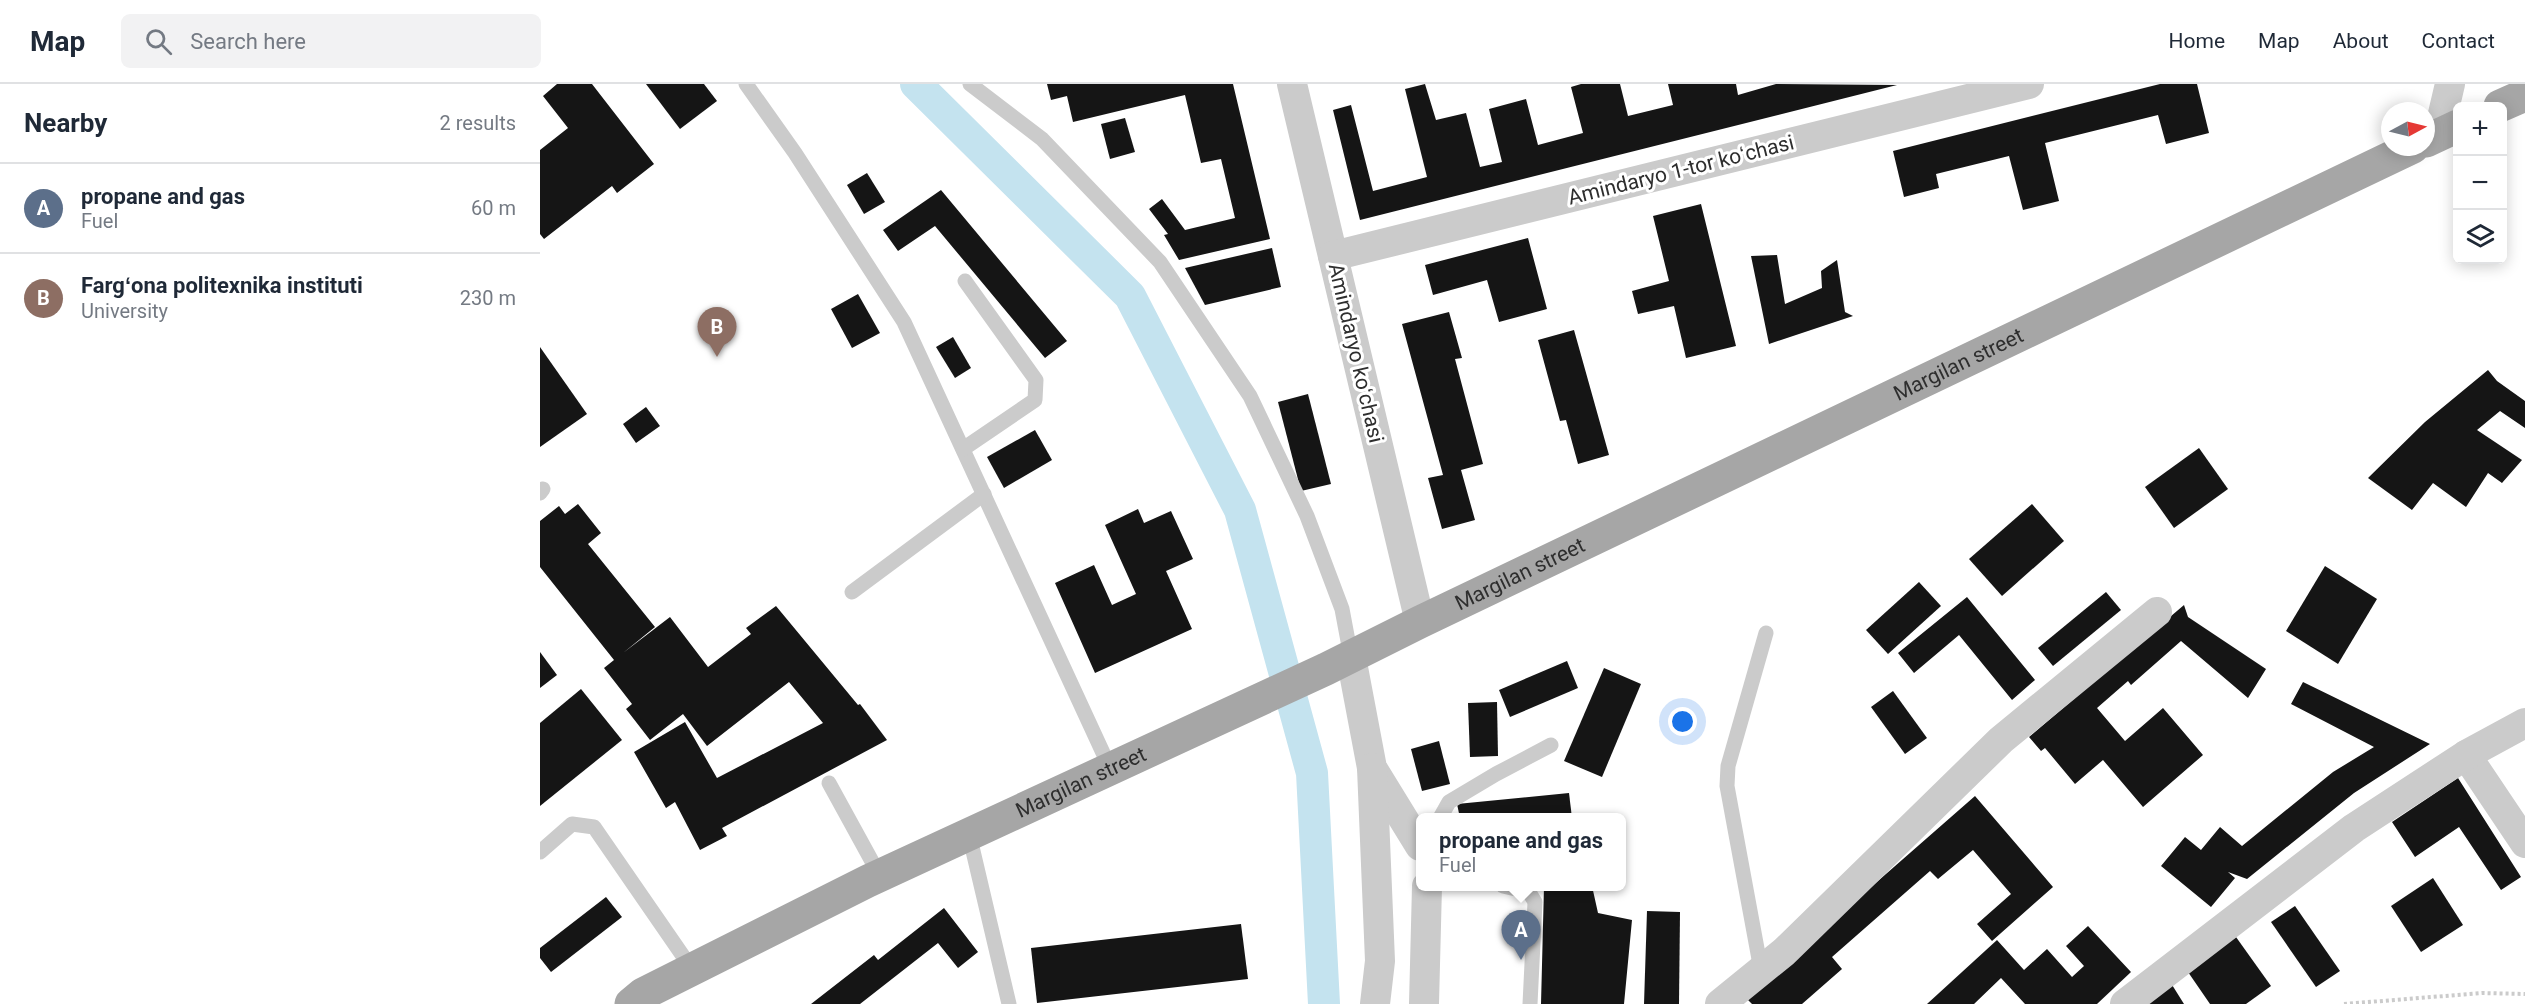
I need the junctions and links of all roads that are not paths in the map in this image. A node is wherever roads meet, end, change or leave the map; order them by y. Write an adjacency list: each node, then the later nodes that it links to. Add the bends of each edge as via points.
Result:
1 (746, 84): 12 (lane, via 904,322)
2 (970, 84): 18 (lane, via 1042,139 1160,262 1250,396 1307,516 1342,609)
3 (1292, 84): 10 (street, Amindaryo koʻchasi)
4 (2029, 84): 10 (street, Amindaryo 1-tor koʻchasi)
5 (2450, 84): 8 (street)
6 (2525, 95): 7 (main road)
7 (2507, 103)
8 (2435, 134)
9 (2394, 156): 16 (main road, Margilan street)
10 (1333, 256): 16 (street, Amindaryo koʻchasi)
11 (965, 281): 12 (lane, via 1036,380 1035,400)
12 (963, 449): 13 (lane)
13 (984, 494): 14 (lane); 22 (lane)
14 (852, 592)
15 (2157, 612): 34 (street, via 2001,740)
16 (1420, 621): 18 (main road, Margilan street)
17 (1766, 633): 34 (lane, via 1728,766 1727,786)
18 (1338, 663): 22 (main road, Margilan street); 23 (street)
19 (2525, 723): 21 (street)
20 (1551, 745): 25 (lane, via 1449,802)
21 (2466, 755): 28 (street); 41 (street, via 2354,828)
22 (1110, 768): 26 (main road, Margilan street)
23 (1372, 768): 27 (street); 37 (street, via 1380,961)
24 (829, 783): 30 (lane)
25 (1443, 813)
26 (969, 834): 30 (main road, Margilan street); 36 (lane)
27 (1416, 840)
28 (2525, 843)
29 (540, 852): 33 (lane, via 572,824 594,827)
30 (880, 876): 33 (main road, Margilan street)
31 (1427, 891): 38 (street)
32 (1525, 891): 39 (lane, via 1535,902)
33 (692, 969): 35 (main road, Margilan street, via 643,993)
34 (1761, 970): 40 (street)
35 (631, 1004)
36 (1009, 1004)
37 (1375, 1004)
38 (1424, 1004)
39 (1530, 1004)
40 (1720, 1004)
41 (2125, 1004)

